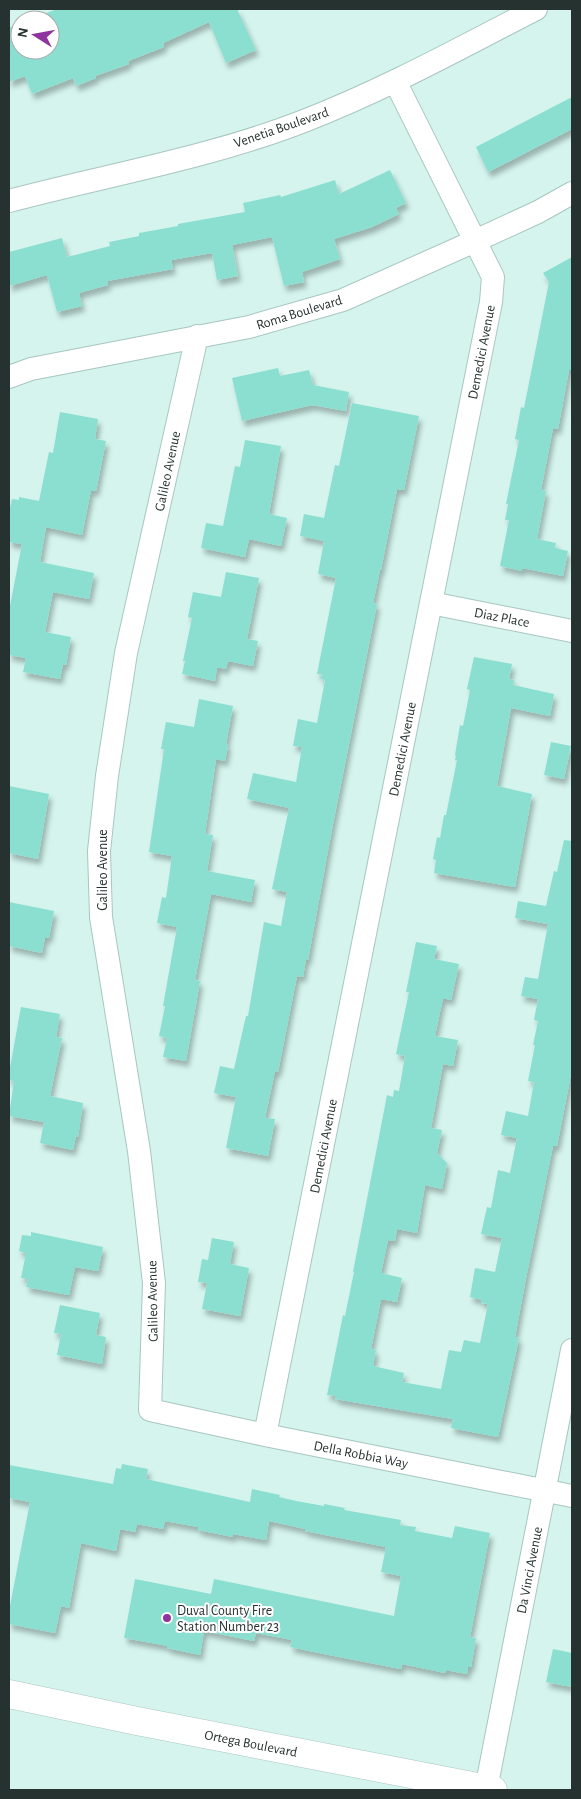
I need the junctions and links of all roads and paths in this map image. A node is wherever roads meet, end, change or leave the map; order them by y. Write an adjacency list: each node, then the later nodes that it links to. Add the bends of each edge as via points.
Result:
1 (536, 9): 2 (street, Venetia Boulevard)
2 (395, 81): 4 (street, Venetia Boulevard, via 303,122 258,137); 5 (street, Demedici Avenue)
3 (572, 193): 5 (street, Roma Boulevard)
4 (9, 201)
5 (475, 241): 6 (street, Roma Boulevard, via 344,300 249,327); 8 (street, Demedici Avenue, via 493,277 491,302)
6 (197, 336): 7 (street, Roma Boulevard, via 31,369); 11 (street, Galileo Avenue, via 126,653 99,851 101,917 139,1151 154,1283)
7 (9, 377)
8 (431, 603): 9 (street, Diaz Place); 12 (street, Demedici Avenue)
9 (572, 631)
10 (572, 1350): 13 (street, Da Vinci Avenue)
11 (150, 1410): 12 (street, Della Robbia Way)
12 (266, 1435): 13 (street, Della Robbia Way)
13 (544, 1491): 14 (street, Della Robbia Way); 16 (street, Da Vinci Avenue)
14 (572, 1496)
15 (9, 1694): 16 (main road, Ortega Boulevard)
16 (490, 1790)

